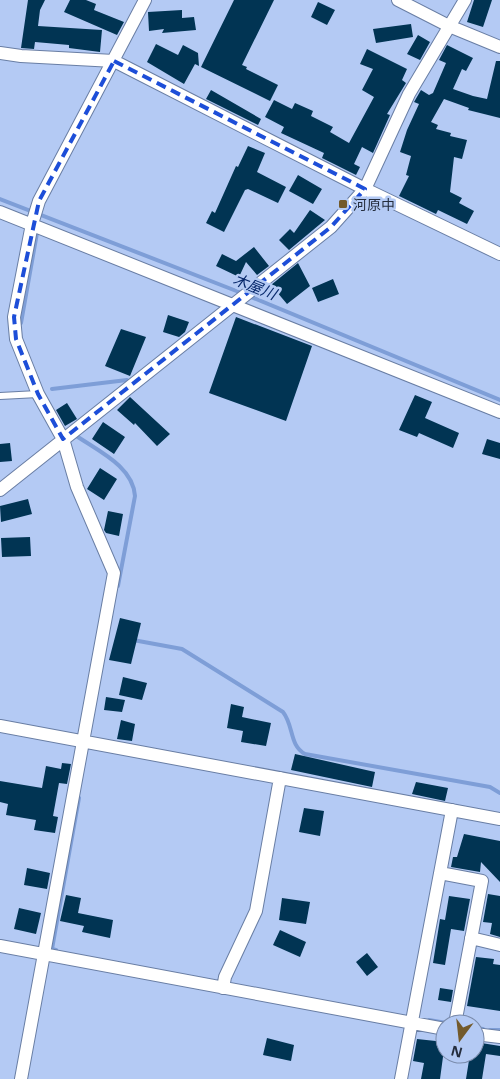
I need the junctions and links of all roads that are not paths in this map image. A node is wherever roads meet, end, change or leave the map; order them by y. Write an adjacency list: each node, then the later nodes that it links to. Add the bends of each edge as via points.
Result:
1 (145, 0): 7 (street)
2 (398, 0): 4 (street)
3 (465, 0): 4 (street)
4 (449, 26): 5 (street); 8 (street, via 409,94)
5 (500, 47)
6 (0, 53): 7 (street)
7 (114, 61): 8 (street); 10 (street, via 39,201)
8 (365, 189): 11 (street); 12 (street, via 331,227)
9 (0, 212): 10 (street)
10 (32, 224): 12 (street); 13 (street, via 14,318 16,339)
11 (500, 254)
12 (231, 304): 15 (street); 16 (street)
13 (38, 394): 14 (lane); 16 (street)
14 (0, 396)
15 (500, 412)
16 (63, 439): 17 (street); 19 (street, via 77,487 114,573)
17 (0, 490)
18 (0, 726): 19 (street)
19 (84, 742): 20 (street); 27 (street)
20 (280, 778): 21 (street); 28 (street, via 256,911)
21 (452, 810): 22 (street); 23 (street)
22 (500, 819)
23 (440, 873): 24 (street, via 482,881); 30 (street)
24 (471, 938): 25 (street); 29 (street)
25 (500, 945)
26 (0, 946): 27 (street)
27 (44, 954): 28 (street); 34 (street)
28 (224, 983): 30 (street)
29 (457, 1014)
30 (412, 1018): 31 (street); 35 (street)
31 (435, 1026)
32 (485, 1035): 33 (street)
33 (500, 1037)
34 (21, 1079)
35 (401, 1079)

